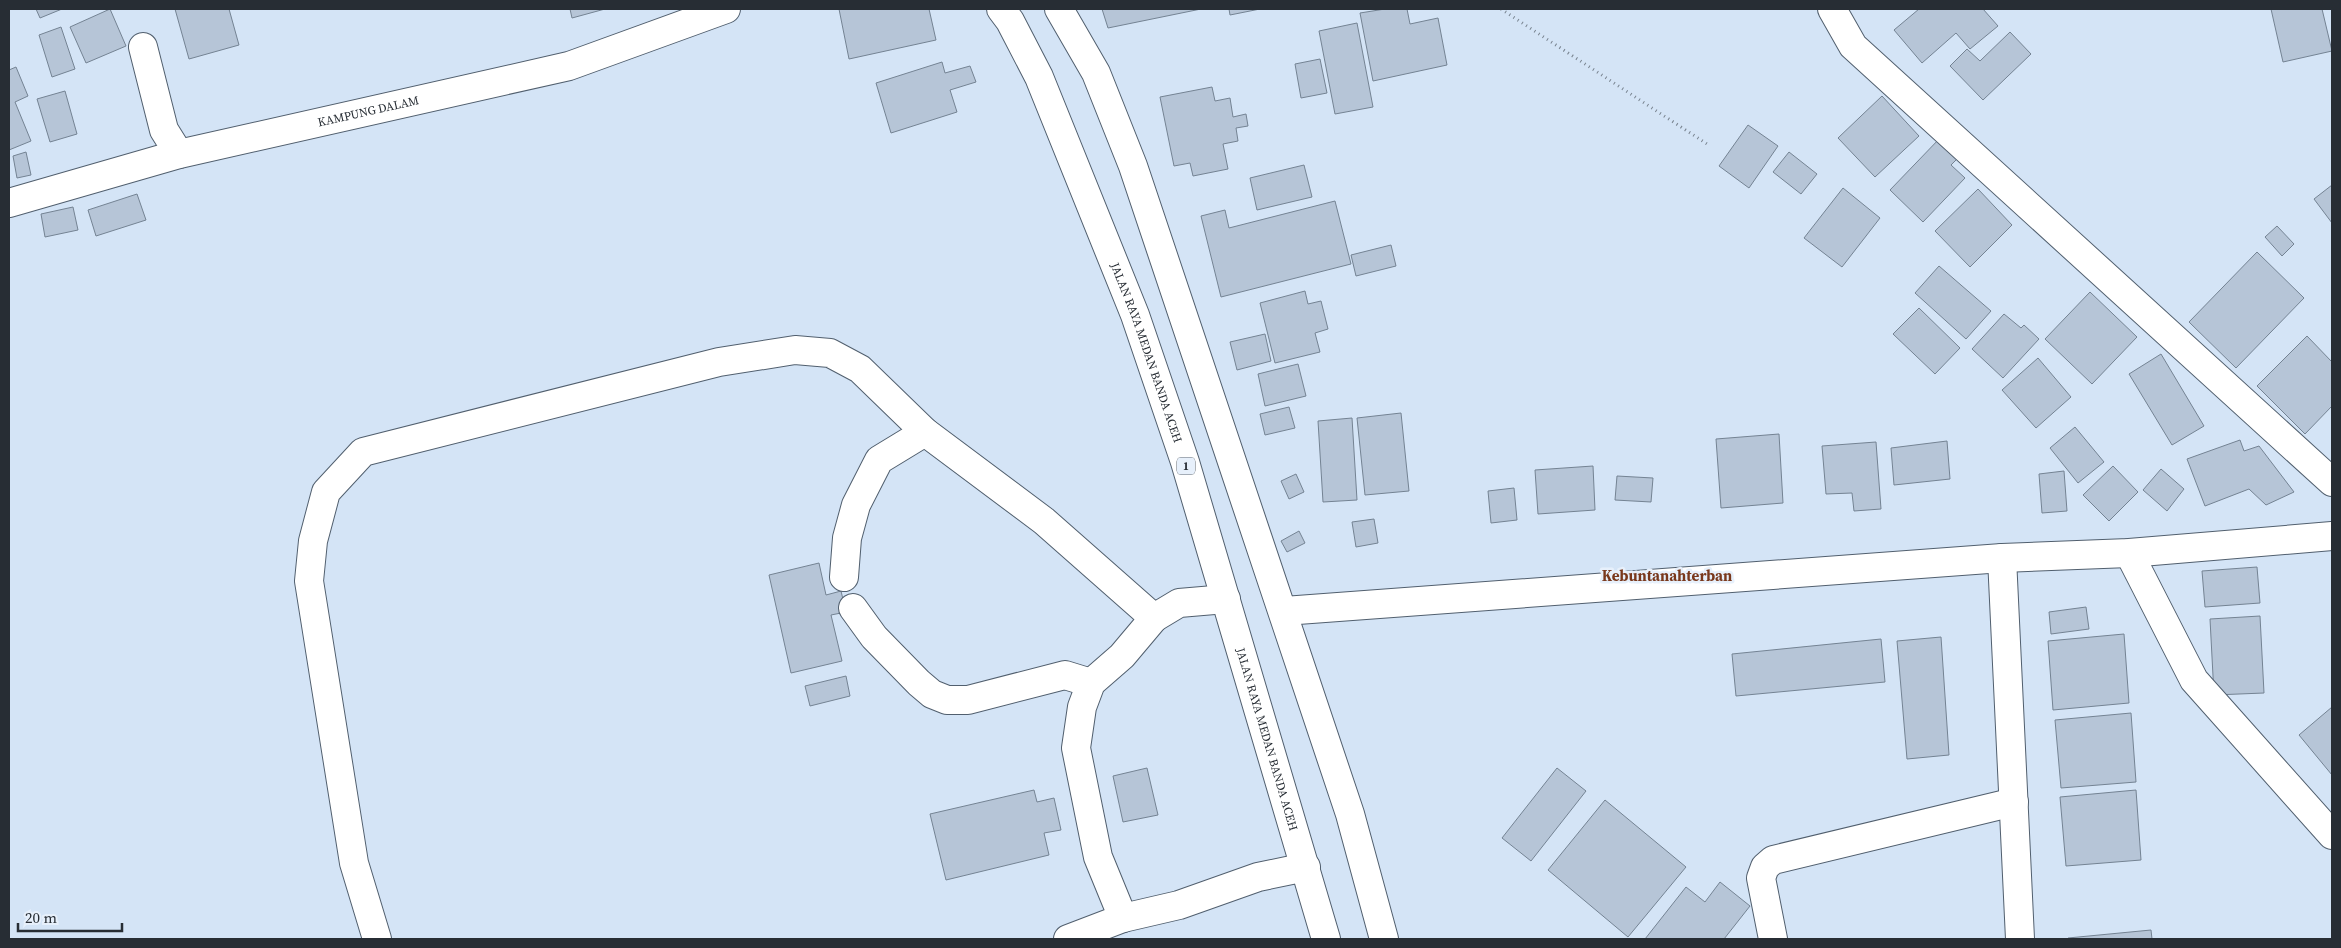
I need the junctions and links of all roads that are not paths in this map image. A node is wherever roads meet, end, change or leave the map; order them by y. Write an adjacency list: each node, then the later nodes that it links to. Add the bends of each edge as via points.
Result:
1 (726, 9): 6 (main road, KAMPUNG DALAM, via 569,66)
2 (1001, 9): 14 (main road, JALAN RAYA MEDAN BANDA ACEH / 1, via 1042,85 1135,315 1185,462)
3 (1059, 9): 16 (main road, via 1096,73 1133,166)
4 (1832, 9): 9 (main road, via 1853,46)
5 (143, 47): 6 (main road, via 164,130)
6 (179, 154): 7 (main road, KAMPUNG DALAM)
7 (9, 203)
8 (925, 432): 13 (main road, via 879,460 856,505 847,538); 17 (main road, via 1044,521); 23 (main road, via 860,369 830,353 795,350 719,362 363,452 326,492 313,541 309,581 354,863)
9 (2332, 482)
10 (2332, 536): 11 (main road)
11 (2129, 554): 12 (main road); 20 (main road, via 2194,680)
12 (2002, 558): 16 (main road); 19 (main road)
13 (844, 577)
14 (1226, 599): 17 (main road, via 1179,603); 21 (main road, JALAN RAYA MEDAN BANDA ACEH / 1)
15 (853, 608): 18 (main road, via 874,637 919,684 947,700 968,700 1065,675)
16 (1284, 611): 26 (main road, via 1350,814)
17 (1154, 618): 18 (main road, via 1122,656)
18 (1091, 683): 22 (main road, via 1082,707 1076,748 1098,857)
19 (2014, 802): 27 (main road, via 1773,860 1765,867 1761,878); 28 (main road)
20 (2332, 835)
21 (1306, 867): 22 (main road, via 1258,877 1178,905); 25 (main road, JALAN RAYA MEDAN BANDA ACEH / 1)
22 (1123, 918): 24 (main road)
23 (377, 939)
24 (1068, 939)
25 (1326, 939)
26 (1384, 939)
27 (1772, 939)
28 (2020, 939)

